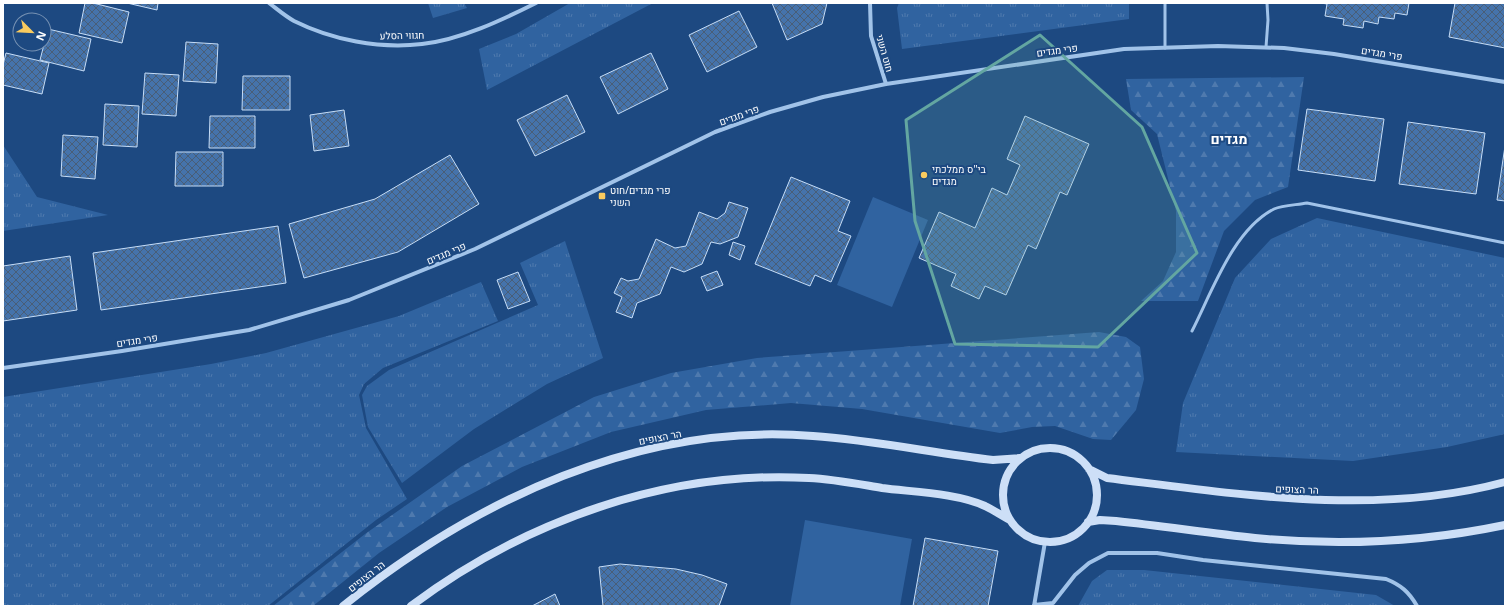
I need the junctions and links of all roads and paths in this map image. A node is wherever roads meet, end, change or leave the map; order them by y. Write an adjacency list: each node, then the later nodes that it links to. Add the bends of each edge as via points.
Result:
1 (269, 3): 2 (street, חגווי הסלע, via 293,20 322,33 387,45 422,44 466,34)
2 (536, 3)
3 (870, 3): 9 (street, חוט השני, via 871,36)
4 (1165, 3): 7 (lane)
5 (1267, 3): 6 (lane)
6 (1266, 47): 7 (street, פרי מגדים); 8 (street, פרי מגדים, via 1334,54)
7 (1165, 48): 9 (street, פרי מגדים, via 1124,49)
8 (1505, 82)
9 (886, 84): 12 (street, פרי מגדים, via 823,97 770,112 715,132 475,249 349,300 249,330)
10 (1505, 243): 11 (lane, via 1307,203 1275,209 1254,224 1235,245)
11 (1192, 331)
12 (3, 368)
13 (1020, 458): 14 (main road, via 1035,450 1057,448 1078,457); 16 (main road, via 1010,470 1003,488 1003,505); 21 (main road, הר הצופים, via 993,460 813,436 719,438 668,445 620,456 515,496 430,542)
14 (1089, 469): 15 (main road, הר הצופים, via 1107,478 1259,497 1315,499 1364,500 1458,493); 17 (main road, via 1096,484 1097,500)
15 (1505, 482)
16 (1010, 520): 19 (main road, via 1020,532); 22 (main road, via 984,505 959,498 810,478 723,480 675,486 580,514 532,534 452,578)
17 (1088, 522): 18 (main road, via 1116,521 1255,538 1365,541 1464,534); 19 (main road, via 1076,534 1061,541)
18 (1505, 525)
19 (1045, 542): 20 (street)
20 (1034, 605): 23 (street, via 1053,603 1075,575 1089,563 1108,553 1157,553 1386,579 1399,584 1410,593)
21 (343, 606)
22 (411, 606)
23 (1417, 606)

